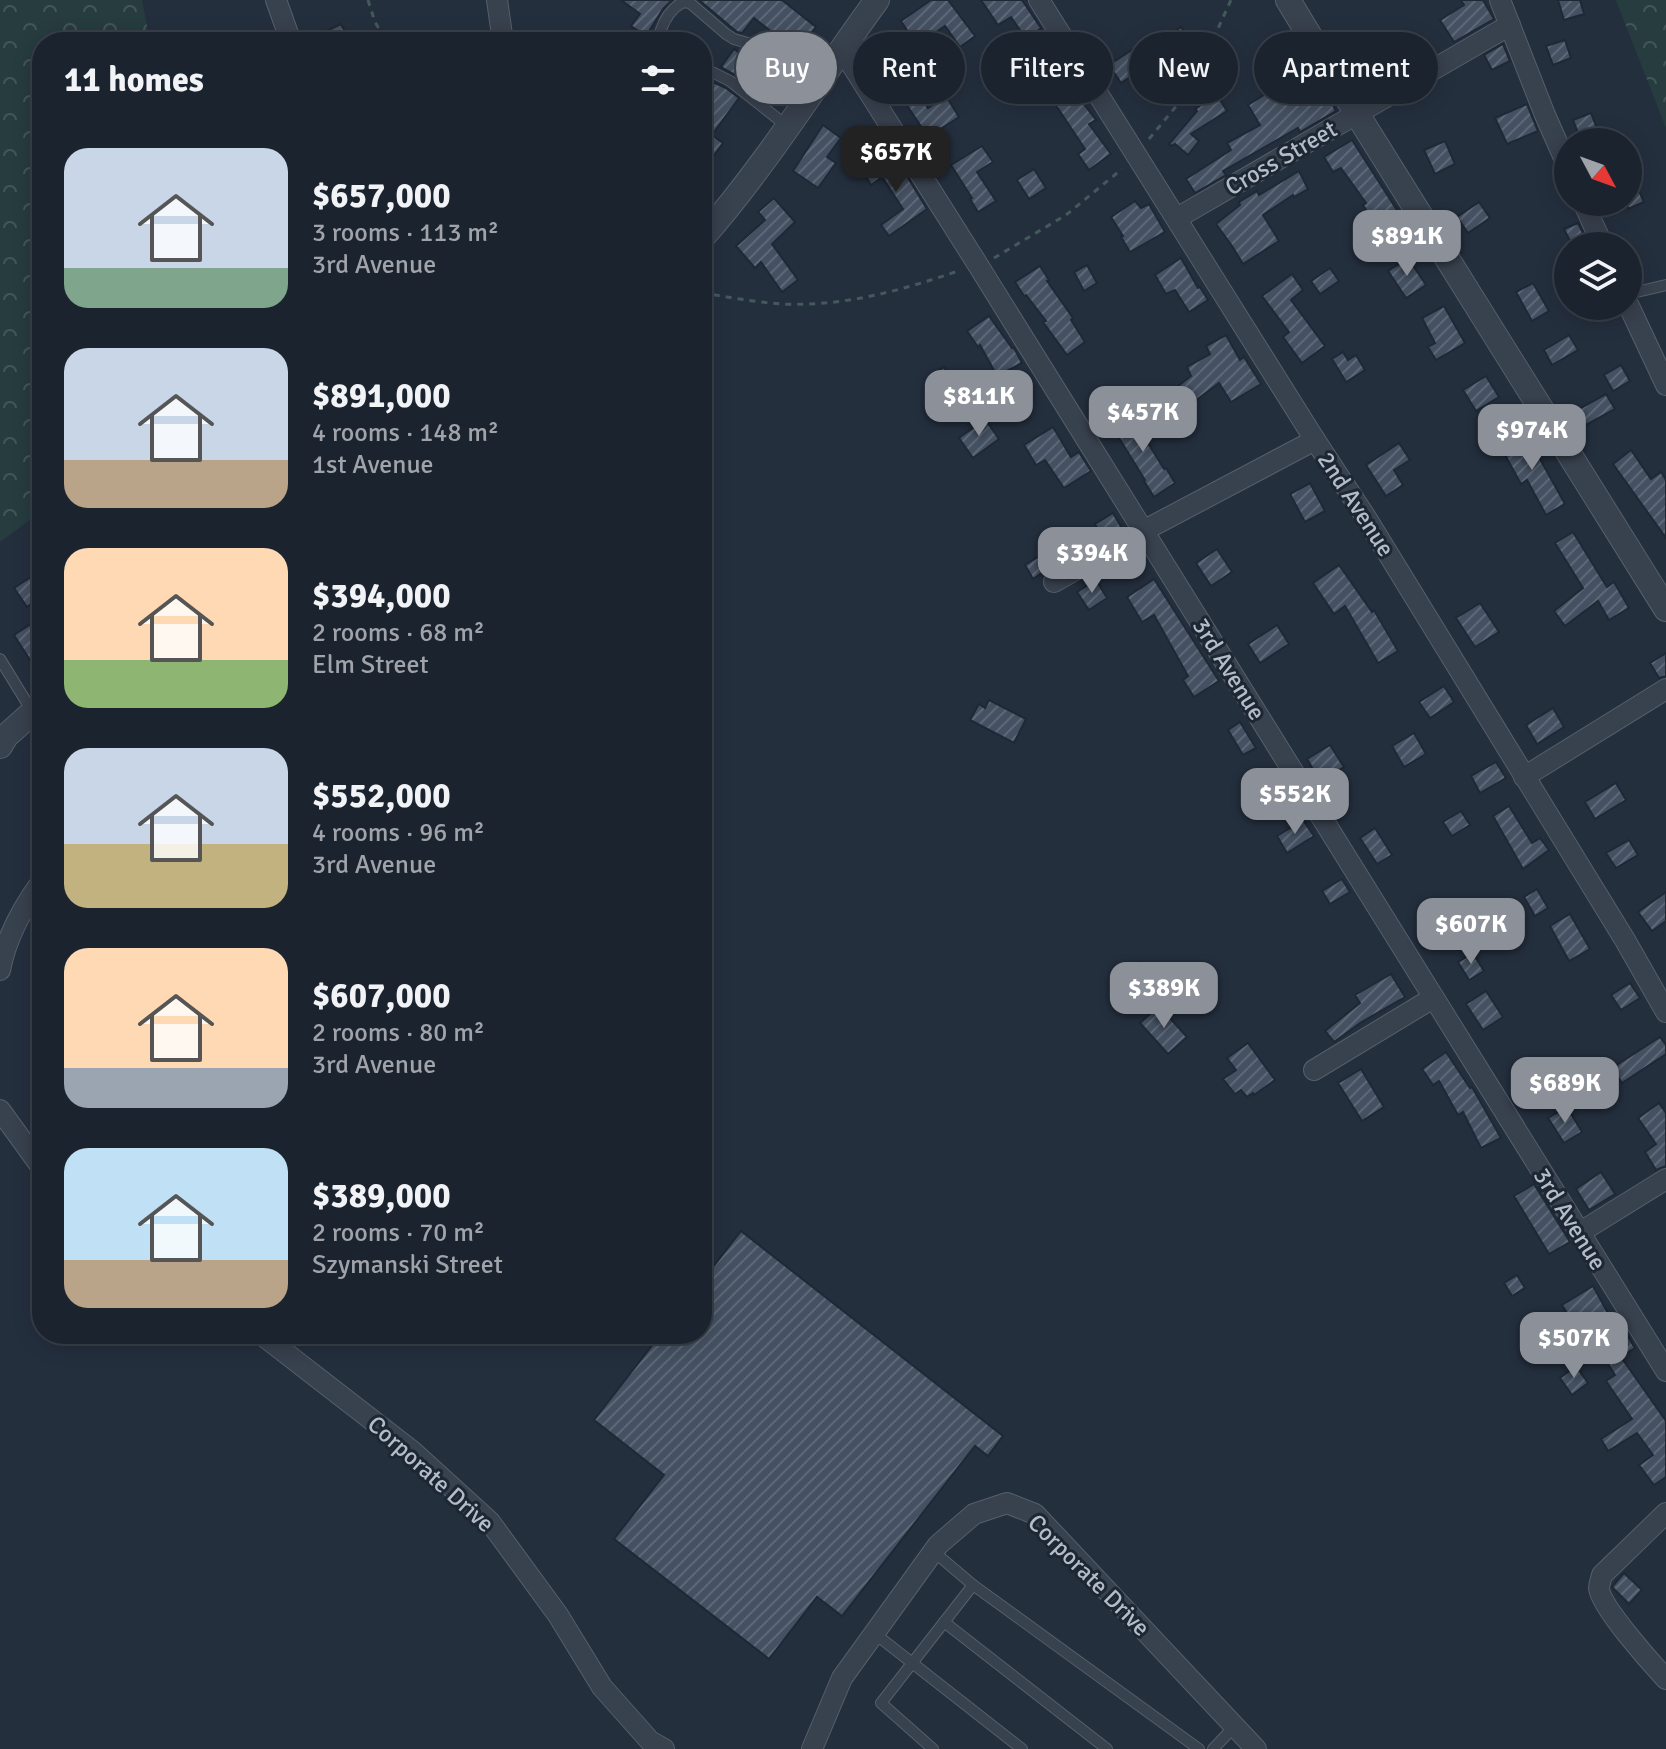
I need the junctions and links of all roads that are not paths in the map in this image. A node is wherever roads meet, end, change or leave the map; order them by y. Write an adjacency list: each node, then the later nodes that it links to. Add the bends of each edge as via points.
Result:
1 (276, 0): 8 (street)
2 (497, 0): 9 (street)
3 (877, 0): 12 (street)
4 (1039, 0): 19 (street, 2nd Avenue)
5 (1288, 0): 16 (street)
6 (1500, 0): 7 (street)
7 (1510, 25): 16 (street, Cross Street); 18 (street)
8 (287, 32)
9 (502, 32)
10 (662, 32): 11 (lane, via 664,22 683,2)
11 (736, 40)
12 (841, 48): 13 (street); 26 (street, 3rd Avenue)
13 (837, 54)
14 (712, 72): 17 (lane)
15 (802, 104): 17 (street)
16 (1357, 114): 19 (street, Cross Street); 28 (street)
17 (787, 126): 20 (street)
18 (1554, 133)
19 (1177, 218): 25 (street, 2nd Avenue)
20 (712, 227)
21 (1666, 285): 22 (lane)
22 (1642, 291)
23 (1636, 320): 24 (street)
24 (1666, 385)
25 (1315, 440): 26 (street); 34 (street, 2nd Avenue)
26 (1143, 531): 27 (street); 37 (street, 3rd Avenue)
27 (1054, 582)
28 (1666, 609)
29 (0, 659): 31 (lane)
30 (1666, 689): 34 (street)
31 (32, 701)
32 (32, 713): 33 (street)
33 (0, 746)
34 (1524, 777): 38 (street, 2nd Avenue)
35 (32, 894): 36 (street)
36 (0, 970)
37 (1433, 998): 39 (street); 43 (street, 3rd Avenue)
38 (1666, 1012)
39 (1314, 1070)
40 (0, 1110): 41 (street)
41 (32, 1154)
42 (1666, 1179): 43 (street)
43 (1579, 1233): 45 (street, 3rd Avenue)
44 (274, 1344): 54 (street, Corporate Drive, via 412,1451 490,1522 558,1615 602,1687 650,1741)
45 (1666, 1371)
46 (1666, 1513): 52 (street, via 1602,1575 1599,1588 1632,1640)
47 (933, 1551): 48 (lane); 50 (street, Corporate Drive); 53 (street, Corporate Drive, via 974,1514 1007,1503 1035,1514)
48 (973, 1585): 49 (lane); 59 (lane)
49 (944, 1622): 51 (lane); 58 (lane)
50 (874, 1633): 51 (lane); 55 (street, Corporate Drive, via 842,1678)
51 (911, 1663): 56 (lane, via 881,1703); 57 (lane)
52 (1666, 1679)
53 (1235, 1726): 60 (lane); 61 (street, Corporate Drive)
54 (664, 1749)
55 (812, 1749)
56 (933, 1749)
57 (1022, 1749)
58 (1107, 1749)
59 (1199, 1749)
60 (1213, 1749)
61 (1256, 1749)

